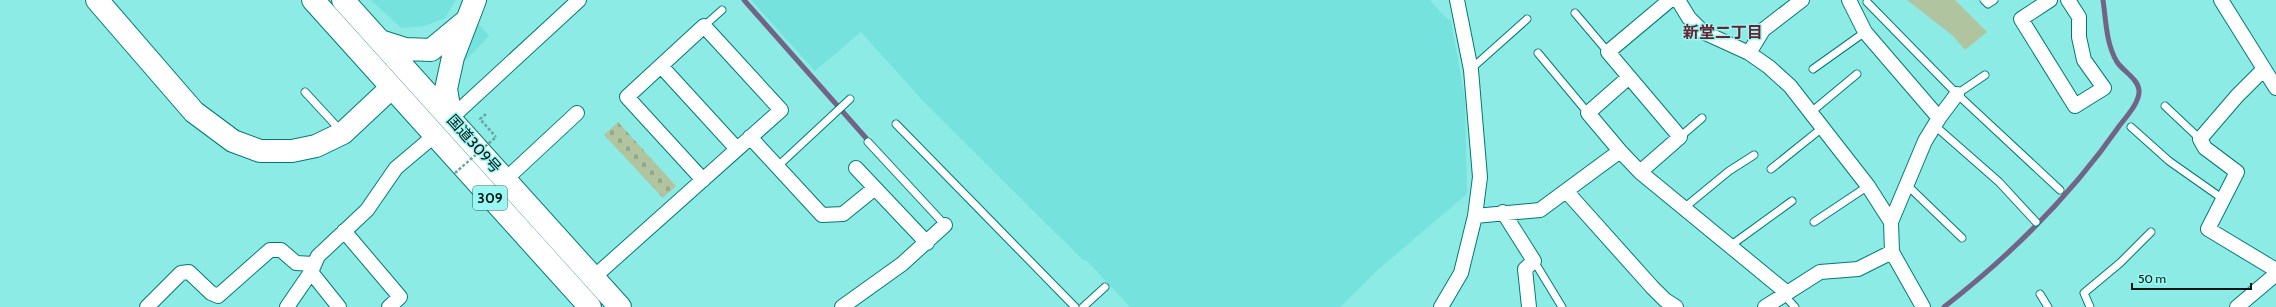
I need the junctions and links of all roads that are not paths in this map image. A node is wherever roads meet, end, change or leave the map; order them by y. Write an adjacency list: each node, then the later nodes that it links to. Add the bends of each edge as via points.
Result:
1 (97, 0): 48 (highway, via 194,112 233,141 260,151 292,151 316,146)
2 (313, 0): 33 (highway, 国道309号 / 309)
3 (343, 0): 22 (highway, 国道309号 / 309)
4 (579, 0): 42 (street)
5 (1457, 0): 28 (street)
6 (1670, 0): 23 (street)
7 (1678, 0): 25 (street, via 1689,18 1703,32)
8 (1802, 0): 25 (street, via 1763,30)
9 (1849, 0): 21 (street)
10 (1984, 0): 11 (lane, via 1988,4)
11 (1994, 0)
12 (2050, 0): 13 (street, via 2021,19 2075,106 2104,88 2084,60 2079,37 2079,17)
13 (2068, 0)
14 (2221, 0): 29 (street)
15 (1867, 2): 36 (lane)
16 (472, 10): 22 (highway, via 431,50 405,49); 42 (highway, via 453,57 446,89)
17 (722, 10): 20 (lane)
18 (1575, 14): 23 (lane)
19 (1527, 20): 28 (lane)
20 (704, 26): 26 (street); 51 (street, via 781,110)
21 (1865, 32): 27 (lane); 44 (street)
22 (380, 41): 42 (highway, 国道309号 / 309)
23 (1608, 52): 32 (street)
24 (1538, 53): 40 (lane)
25 (1749, 53): 41 (street, via 1790,86)
26 (661, 66): 54 (street); 62 (street, via 627,97)
27 (1813, 69)
28 (1471, 70): 72 (street, via 1480,177)
29 (2264, 70): 34 (street); 52 (street, via 2237,96)
30 (1857, 74): 41 (lane)
31 (1985, 75): 36 (lane)
32 (1630, 77): 40 (street); 50 (street)
33 (391, 88): 48 (highway); 49 (highway, 国道309号 / 309)
34 (2276, 88)
35 (305, 92): 48 (lane)
36 (1957, 94): 44 (street); 66 (lane)
37 (850, 99): 57 (lane)
38 (2165, 106): 52 (lane)
39 (577, 112): 61 (street)
40 (1588, 113): 55 (street)
41 (1810, 113): 47 (street)
42 (451, 118): 61 (highway, 国道309号 / 309)
43 (1702, 118): 50 (lane)
44 (1936, 121): 63 (street); 75 (lane)
45 (896, 124): 97 (lane)
46 (2131, 127): 68 (lane, via 2169,161)
47 (1822, 128): 59 (lane); 64 (street)
48 (343, 133)
49 (434, 136): 77 (street, via 396,168 367,210); 94 (highway, 国道309号 / 309)
50 (1680, 136): 60 (street)
51 (750, 137): 54 (street); 57 (street)
52 (2200, 139): 68 (street, via 2205,148 2237,172)
53 (868, 142): 76 (lane)
54 (737, 149): 62 (street)
55 (1620, 151): 60 (street); 67 (street)
56 (1754, 155): 70 (lane, via 1729,170)
57 (778, 166): 65 (street, via 822,215 843,214)
58 (856, 168): 65 (street)
59 (1771, 169)
60 (1640, 172): 70 (street)
61 (506, 179): 86 (highway, 国道309号 / 309)
62 (703, 180): 86 (street)
63 (1907, 185): 74 (street); 79 (lane)
64 (1868, 186): 73 (lane); 74 (street)
65 (875, 188): 80 (street)
66 (2060, 190)
67 (1567, 192): 71 (street, via 1540,210); 102 (street, via 1652,287)
68 (2223, 200): 85 (street, via 2208,229)
69 (1792, 201): 81 (lane)
70 (1684, 208): 81 (street)
71 (1504, 212): 72 (street); 83 (street)
72 (1475, 216): 99 (street, via 1461,273)
73 (1814, 222)
74 (1891, 222): 82 (street)
75 (2036, 222)
76 (946, 225): 80 (street)
77 (344, 231): 84 (street, via 318,256); 93 (street, via 400,297)
78 (2151, 232): 107 (lane, via 2120,263 2084,293)
79 (1962, 238)
80 (927, 243): 96 (street)
81 (1730, 246): 88 (street)
82 (1892, 252): 88 (street, via 1858,269 1820,272); 105 (street)
83 (1534, 261): 100 (street, via 1525,269); 101 (lane)
84 (312, 268): 90 (street, via 296,263 281,250 270,250 218,296 211,293 189,272 181,273); 91 (street); 92 (street)
85 (2274, 276): 108 (street)
86 (594, 277): 95 (highway, 国道309号 / 309)
87 (1105, 287): 98 (lane)
88 (1784, 293): 103 (street); 104 (lane)
89 (2040, 294): 106 (lane)
90 (147, 307)
91 (287, 307)
92 (340, 307)
93 (389, 307)
94 (590, 307)
95 (620, 307)
96 (842, 307)
97 (1074, 307)
98 (1083, 307)
99 (1441, 307)
100 (1529, 307)
101 (1562, 307)
102 (1676, 307)
103 (1765, 307)
104 (1795, 307)
105 (1923, 307)
106 (2048, 307)
107 (2090, 307)
108 (2237, 307)

